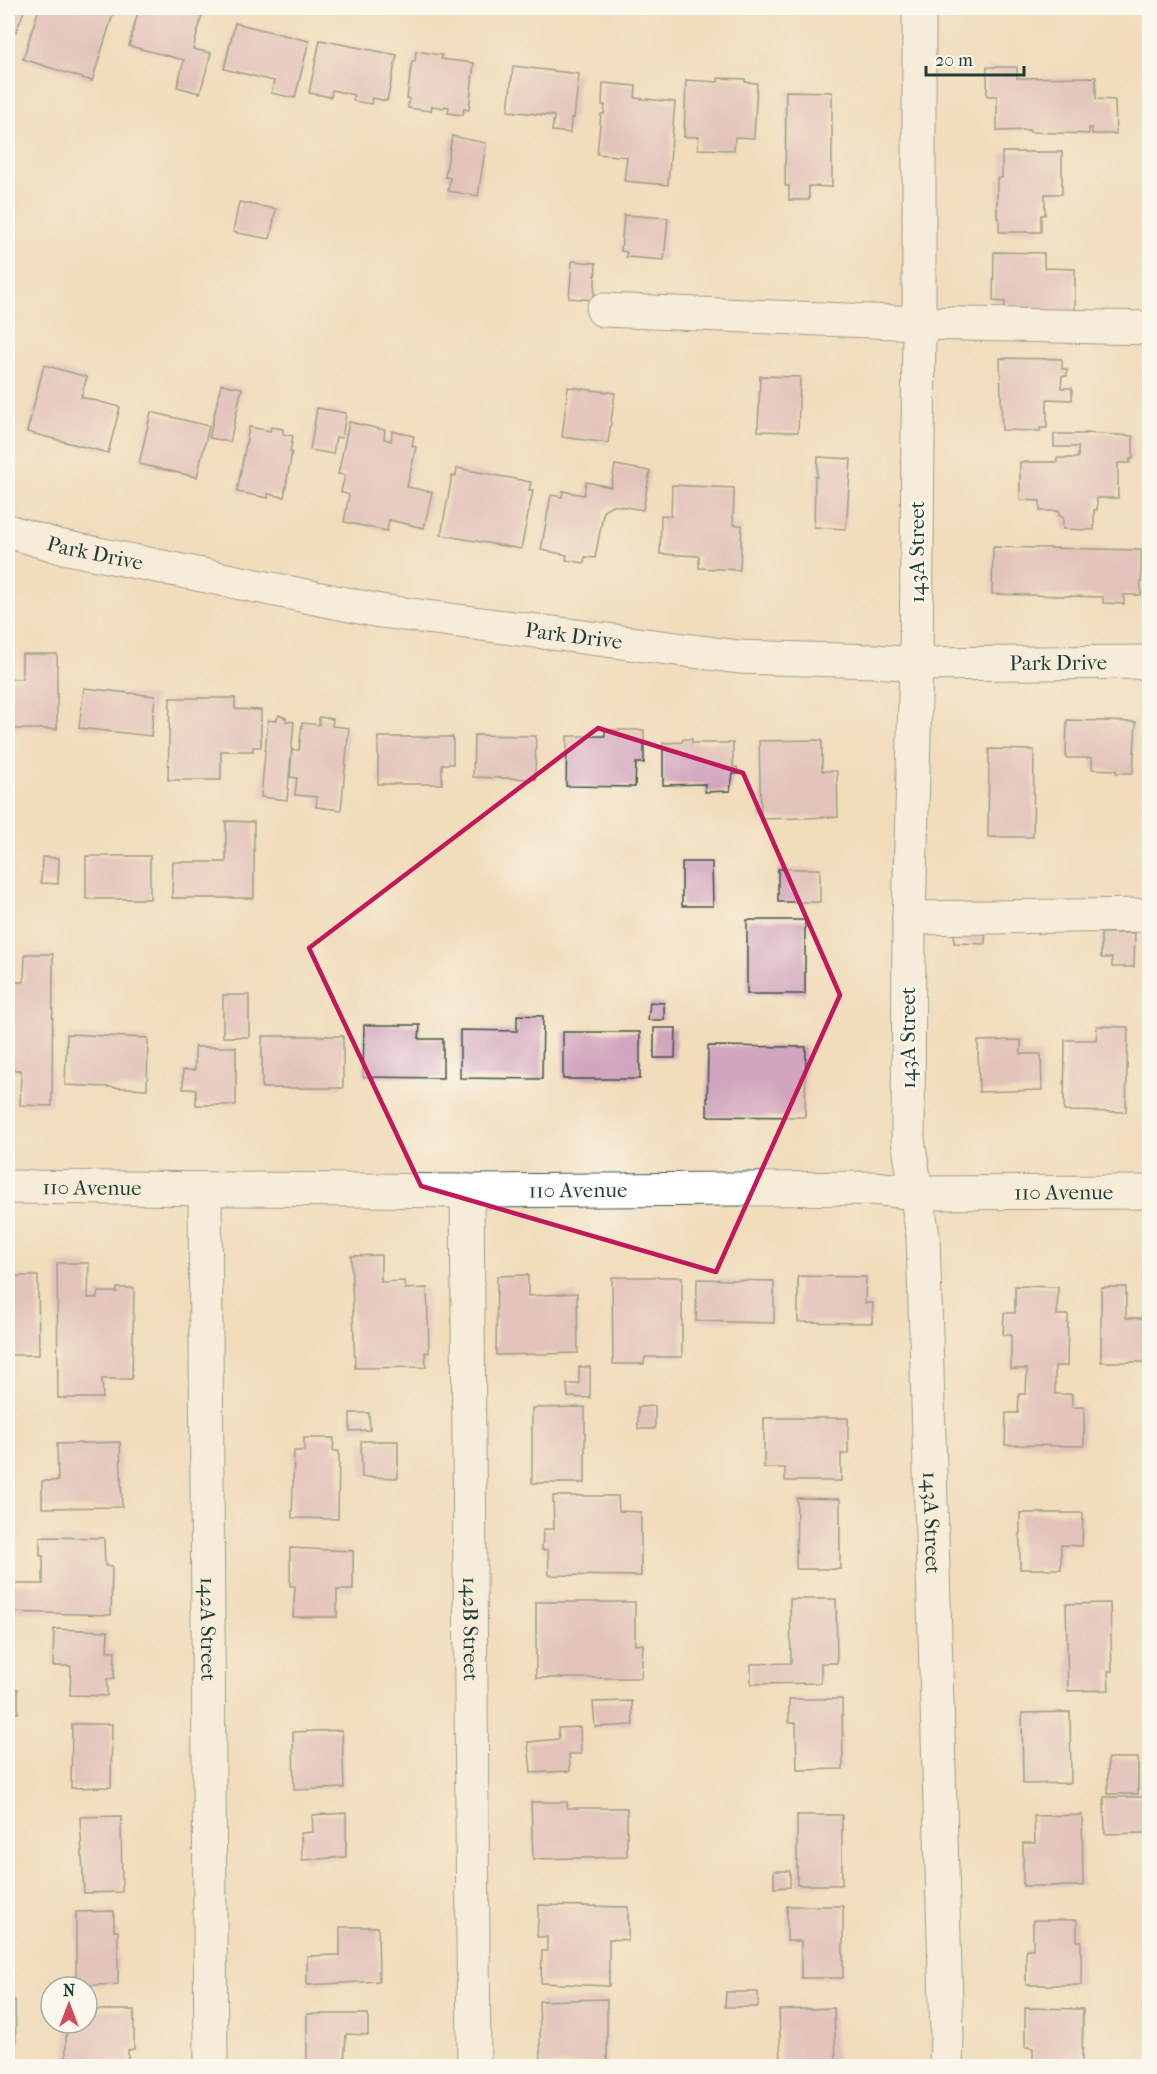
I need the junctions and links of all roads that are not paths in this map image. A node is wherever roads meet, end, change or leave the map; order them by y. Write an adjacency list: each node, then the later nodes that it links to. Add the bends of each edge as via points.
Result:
1 (919, 8): 3 (street, 143A Street)
2 (603, 310): 3 (street)
3 (919, 323): 4 (street); 7 (street, 143A Street)
4 (1149, 328)
5 (8, 531): 7 (street, Park Drive, via 58,546 380,611 739,657)
6 (1149, 662): 7 (street, Park Drive)
7 (916, 664): 9 (street, 143A Street)
8 (1149, 915): 9 (street)
9 (909, 918): 14 (street, 143A Street, via 908,1140)
10 (8, 1187): 11 (street, 110 Avenue)
11 (205, 1190): 12 (street, 110 Avenue); 15 (street, 142A Street)
12 (467, 1191): 14 (street, 110 Avenue, via 874,1188); 16 (street, 142B Street)
13 (1149, 1192): 14 (street, 110 Avenue)
14 (917, 1193): 17 (street, 143A Street, via 924,1248)
15 (211, 2067)
16 (474, 2067)
17 (946, 2067)

